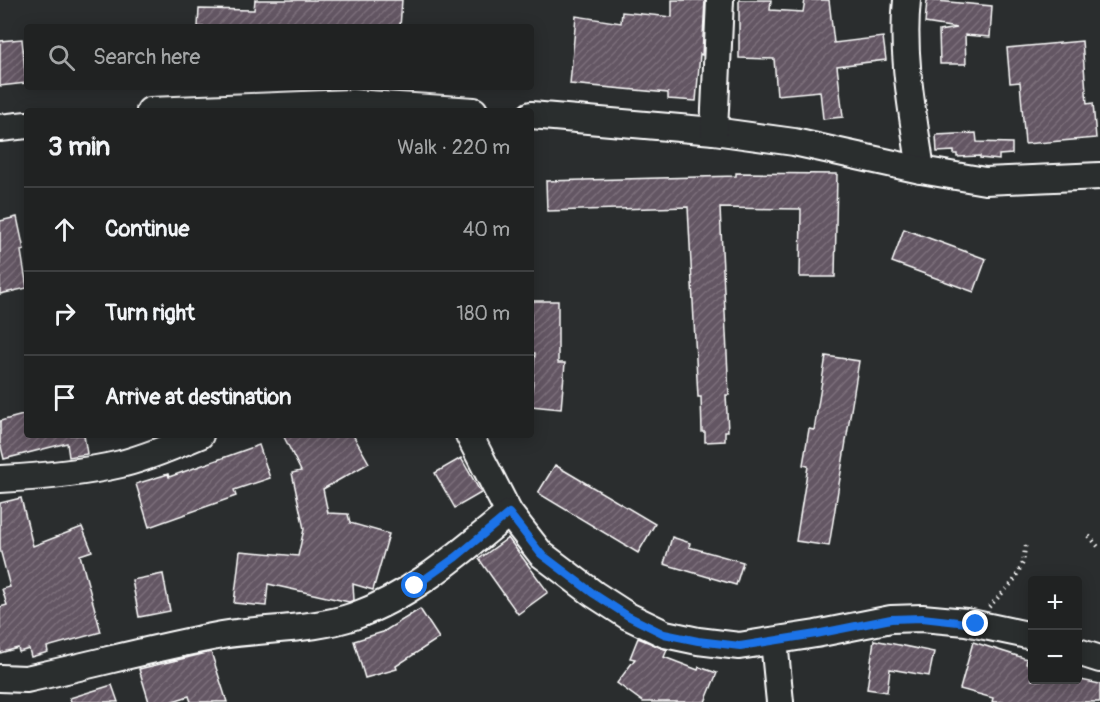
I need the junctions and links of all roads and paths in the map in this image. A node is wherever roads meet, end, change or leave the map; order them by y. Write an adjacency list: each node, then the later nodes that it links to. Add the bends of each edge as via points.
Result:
1 (720, 0): 8 (street)
2 (907, 0): 9 (street, via 904,23 909,91)
3 (280, 108): 4 (street, via 352,103)
4 (428, 108)
5 (534, 115): 8 (street)
6 (24, 125): 7 (street)
7 (0, 128)
8 (714, 131): 9 (street, via 794,142)
9 (921, 170): 10 (street, via 985,181)
10 (1100, 176)
11 (193, 438): 13 (street, via 121,464)
12 (471, 438): 14 (street)
13 (0, 479)
14 (509, 513): 20 (street, via 541,554 594,594 664,634 740,646); 23 (street, via 415,586 352,616 223,635 26,679)
15 (1089, 536): 17 (path)
16 (1026, 542): 18 (path, via 1023,563 1013,582)
17 (1100, 549)
18 (976, 624): 19 (street); 20 (street, via 891,619)
19 (1028, 635)
20 (774, 641): 24 (street)
21 (1082, 654): 22 (street)
22 (1100, 659)
23 (0, 678)
24 (780, 702)

